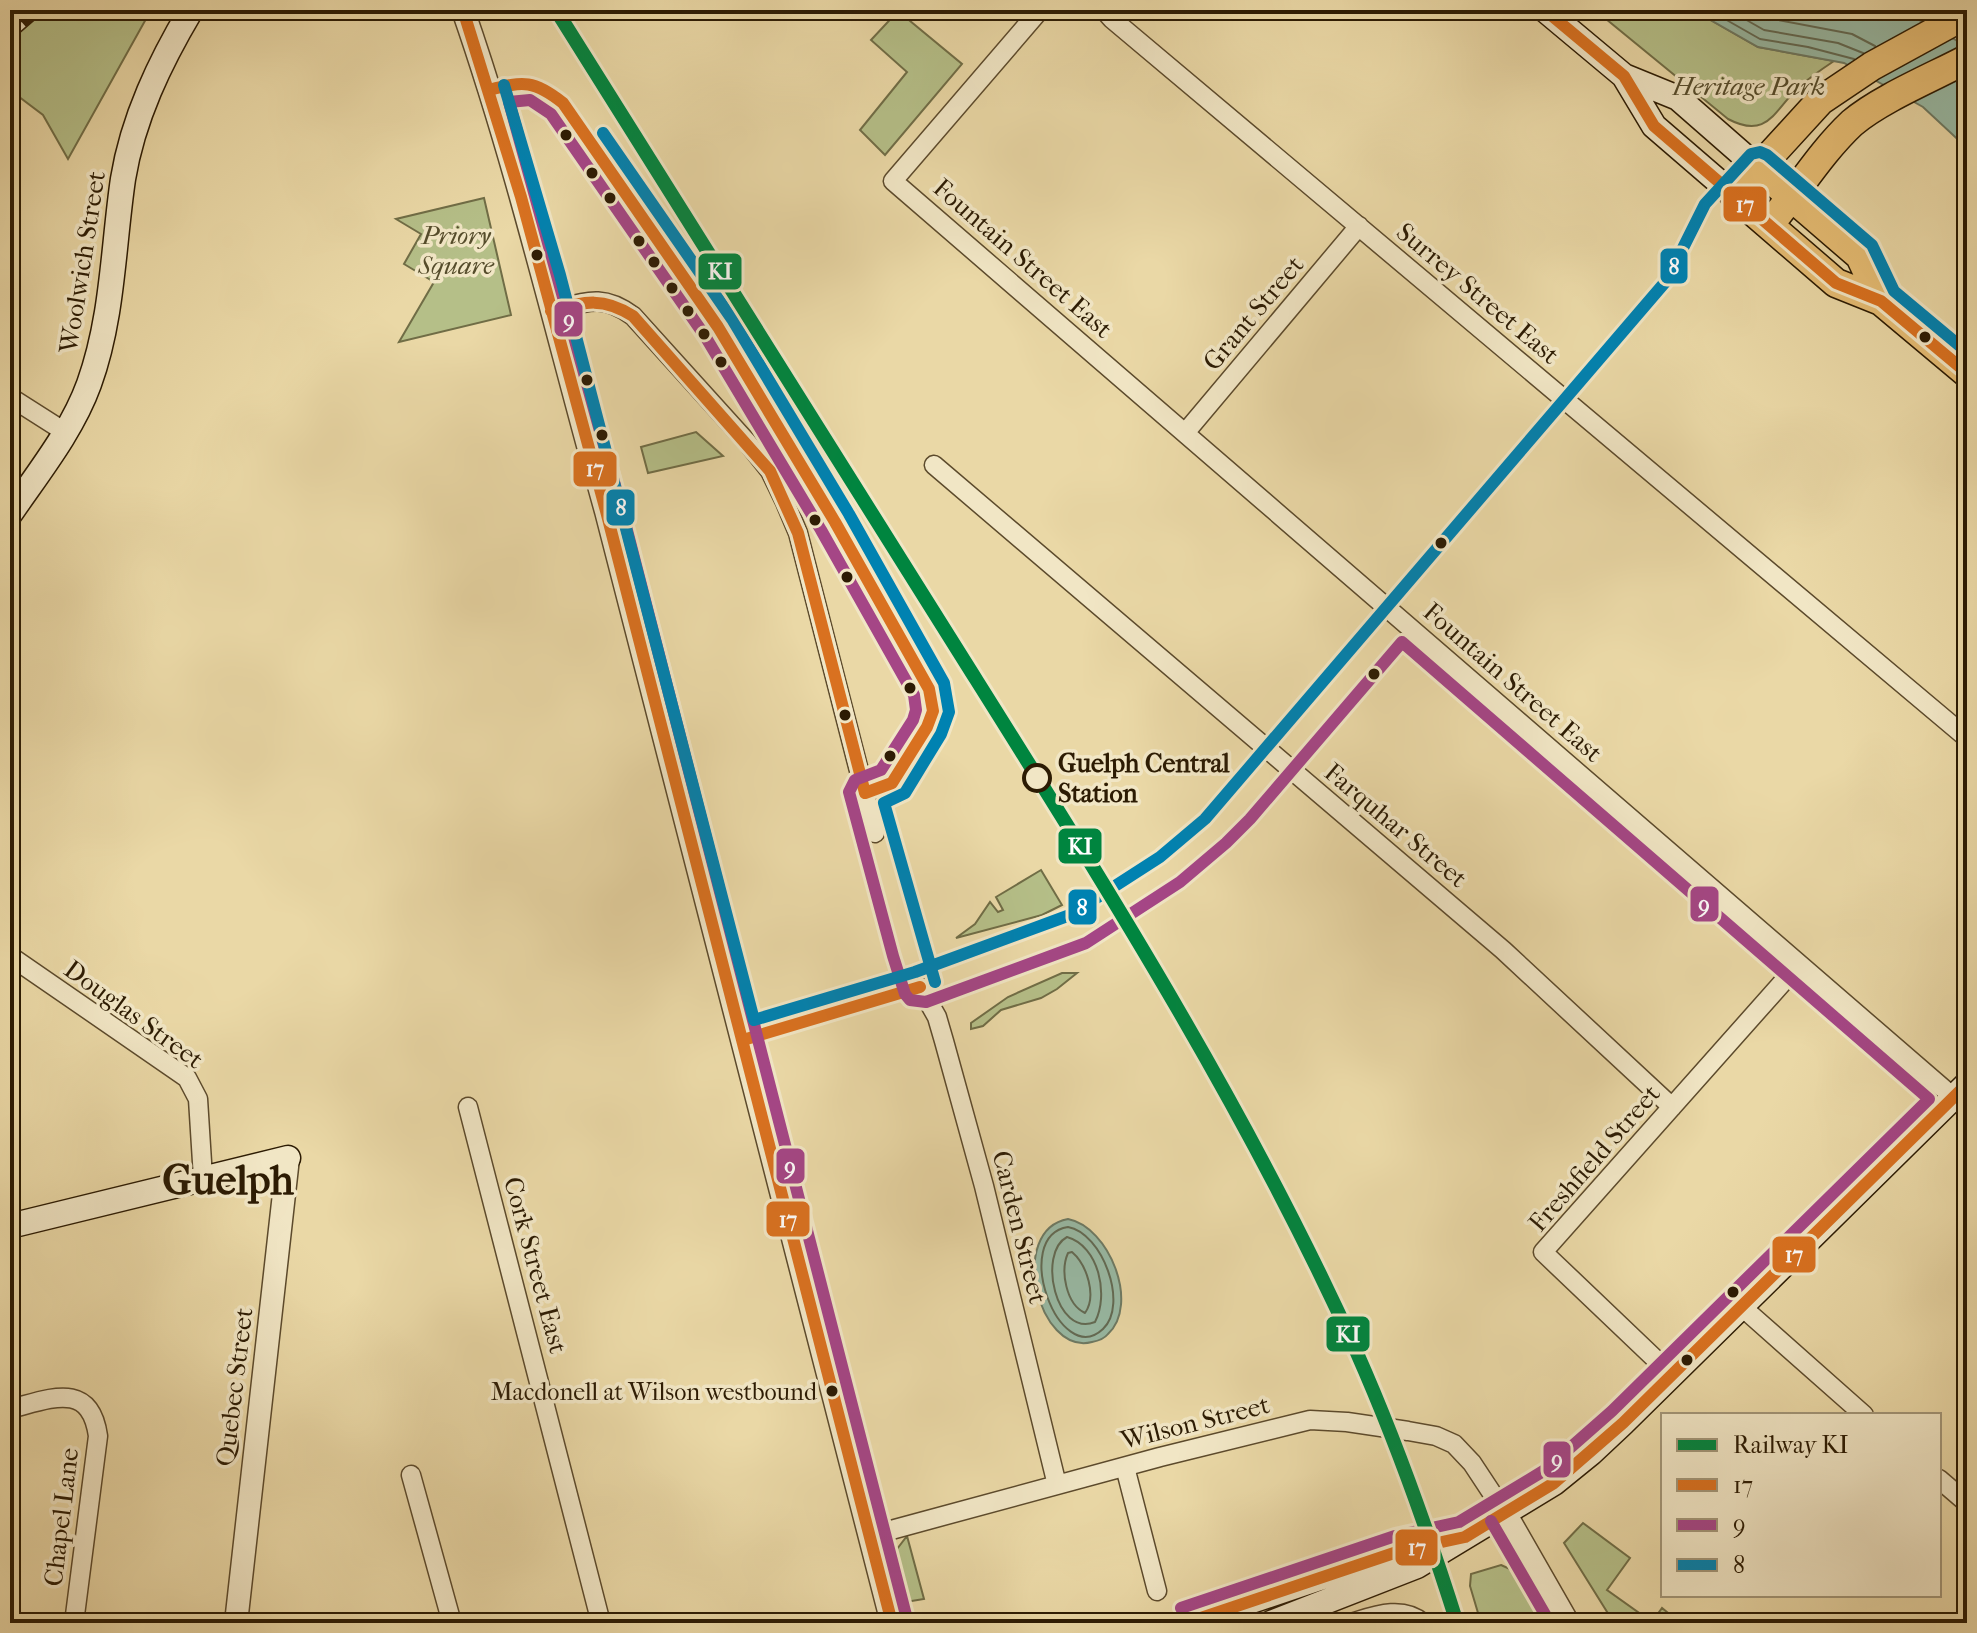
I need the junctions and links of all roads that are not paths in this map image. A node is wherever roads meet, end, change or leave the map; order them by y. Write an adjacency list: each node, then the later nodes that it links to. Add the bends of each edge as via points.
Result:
1 (191, 10): 18 (main road, Woolwich Street, via 140,116 123,179 99,348)
2 (463, 10): 15 (street)
3 (1040, 10): 19 (street, Fountain Street East, via 893,181)
4 (1104, 10): 13 (street, Surrey Street East)
5 (1545, 10): 8 (main road)
6 (1959, 18): 9 (main road, via 1820,101)
7 (1967, 59): 11 (main road, via 1853,123)
8 (1624, 76): 9 (main road, via 1678,98); 10 (main road, via 1654,126)
9 (1758, 168): 10 (main road); 11 (main road)
10 (1734, 195): 12 (main road)
11 (1793, 198): 12 (main road); 14 (main road, via 1860,256)
12 (1769, 225): 14 (main road, via 1836,283)
13 (1359, 226): 19 (street, Grant Street); 22 (street, Surrey Street East)
14 (1881, 301): 16 (main road)
15 (551, 311): 23 (street, via 584,302 618,305 770,471 798,533); 43 (street)
16 (1967, 373)
17 (10, 397): 18 (street)
18 (65, 432): 21 (main road, Woolwich Street)
19 (1185, 433): 25 (street, Fountain Street East)
20 (934, 465): 29 (street, Farquhar Street, via 1503,950)
21 (10, 514)
22 (1967, 738)
23 (875, 833)
24 (10, 956): 31 (street, Douglas Street, via 187,1078 198,1099)
25 (1799, 964): 27 (street, Fountain Street East); 29 (street, Freshfield Street)
26 (920, 987): 40 (street, Carden Street, via 937,1017 948,1055)
27 (1962, 1097): 33 (main road)
28 (468, 1107): 50 (street, Cork Street East)
29 (1672, 1107): 34 (street, Freshfield Street, via 1543,1252)
30 (288, 1158): 31 (main road); 48 (street, Quebec Street)
31 (203, 1178): 32 (main road)
32 (10, 1226)
33 (1742, 1307): 34 (main road); 36 (street)
34 (1672, 1375): 42 (main road, via 1591,1453)
35 (10, 1409): 47 (street, Chapel Lane, via 73,1397 85,1402 96,1422)
36 (1862, 1413)
37 (1125, 1467): 40 (street, Wilson Street); 42 (street, Wilson Street, via 1310,1420 1362,1424 1454,1444); 45 (street)
38 (411, 1475): 49 (street)
39 (1941, 1481): 41 (street)
40 (1057, 1485): 43 (street, Wilson Street)
41 (1967, 1503)
42 (1505, 1513): 44 (main road); 55 (street)
43 (869, 1536): 51 (street)
44 (1465, 1537): 52 (main road, via 1400,1551); 53 (main road, via 1417,1566)
45 (1157, 1591)
46 (1420, 1621): 54 (street, via 1398,1613)
47 (74, 1623)
48 (236, 1623)
49 (452, 1623)
50 (601, 1623)
51 (892, 1623)
52 (1186, 1623)
53 (1271, 1623)
54 (1351, 1623)
55 (1568, 1623)

